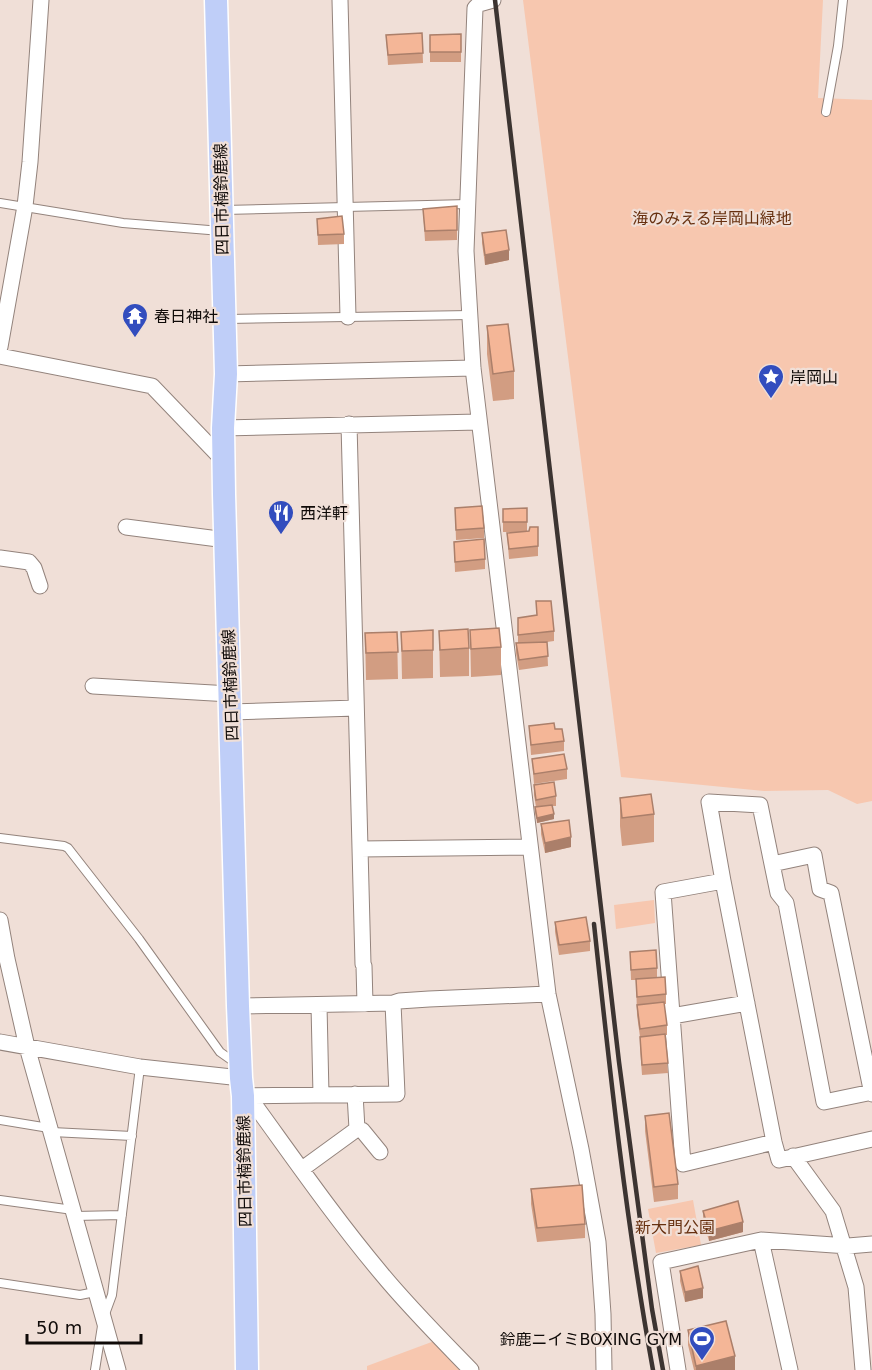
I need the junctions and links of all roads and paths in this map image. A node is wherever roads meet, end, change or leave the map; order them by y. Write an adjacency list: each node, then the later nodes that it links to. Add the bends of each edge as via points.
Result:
1 (41, 0): 9 (street)
2 (216, 0): 11 (main road, 四日市楠鈴鹿線)
3 (340, 0): 10 (street)
4 (493, 0): 8 (street, via 476,8)
5 (843, 0): 6 (lane)
6 (826, 112)
7 (0, 202): 9 (lane)
8 (468, 204): 10 (lane); 12 (street)
9 (25, 206): 11 (lane, via 123,223); 15 (street)
10 (345, 207): 11 (lane); 13 (street)
11 (222, 221): 14 (main road, 四日市楠鈴鹿線)
12 (470, 315): 13 (lane); 17 (street)
13 (348, 317): 14 (lane)
14 (224, 319): 18 (main road, 四日市楠鈴鹿線)
15 (0, 347)
16 (0, 356): 22 (street, via 152,386)
17 (472, 368): 18 (street); 19 (street)
18 (226, 374): 21 (main road, 四日市楠鈴鹿線)
19 (478, 422): 20 (street); 31 (street, via 498,634)
20 (349, 424): 21 (street); 29 (street, via 361,639)
21 (223, 428): 22 (main road, 四日市楠鈴鹿線)
22 (224, 461): 24 (main road, 四日市楠鈴鹿線)
23 (126, 527): 24 (street)
24 (225, 540): 28 (main road, 四日市楠鈴鹿線)
25 (0, 558): 26 (street, via 29,562)
26 (40, 586)
27 (93, 686): 28 (street)
28 (230, 703): 29 (street); 41 (main road, 四日市楠鈴鹿線)
29 (356, 708): 32 (street)
30 (0, 838): 46 (lane, via 68,848)
31 (530, 847): 32 (street); 36 (street)
32 (360, 849): 38 (street)
33 (772, 864): 34 (street, via 760,805 709,802); 47 (street, via 778,893 786,903 824,1102); 47 (street, via 814,855 820,890 831,893)
34 (723, 881): 37 (street); 42 (street, via 663,892)
35 (0, 920): 44 (street)
36 (548, 994): 39 (street); 75 (street, via 598,1242)
37 (747, 1003): 42 (street); 55 (street)
38 (365, 1004): 39 (street); 40 (street)
39 (393, 1004): 48 (street, via 397,1094)
40 (319, 1005): 41 (street); 49 (street)
41 (238, 1006): 46 (main road, 四日市楠鈴鹿線)
42 (672, 1016): 55 (street, via 683,1164)
43 (0, 1042): 44 (street)
44 (27, 1047): 45 (street); 52 (street)
45 (140, 1067): 46 (street); 53 (lane)
46 (243, 1084): 49 (street); 58 (street); 73 (main road, 四日市楠鈴鹿線)
47 (872, 1093)
48 (356, 1094): 49 (street); 51 (street)
49 (321, 1095)
50 (0, 1120): 52 (lane)
51 (357, 1129): 56 (street); 58 (street)
52 (51, 1130): 53 (lane); 60 (street)
53 (132, 1136): 61 (lane)
54 (872, 1139): 57 (street)
55 (774, 1142): 57 (street, via 779,1160)
56 (380, 1152)
57 (793, 1156): 64 (street, via 833,1211)
58 (302, 1169): 74 (street, via 380,1272)
59 (0, 1200): 60 (lane)
60 (74, 1213): 61 (lane); 68 (street)
61 (122, 1215): 69 (lane, via 112,1295)
62 (761, 1240): 64 (street); 76 (street, via 661,1262); 77 (street)
63 (872, 1244): 64 (street)
64 (843, 1245): 67 (street)
65 (0, 1283): 68 (lane, via 80,1294)
66 (872, 1284): 67 (street)
67 (856, 1287): 70 (street)
68 (95, 1292): 69 (street)
69 (103, 1322): 71 (lane); 72 (street)
70 (867, 1351): 78 (street)
71 (95, 1370)
72 (118, 1370)
73 (247, 1370)
74 (471, 1370)
75 (604, 1370)
76 (678, 1370)
77 (790, 1370)
78 (863, 1370)

